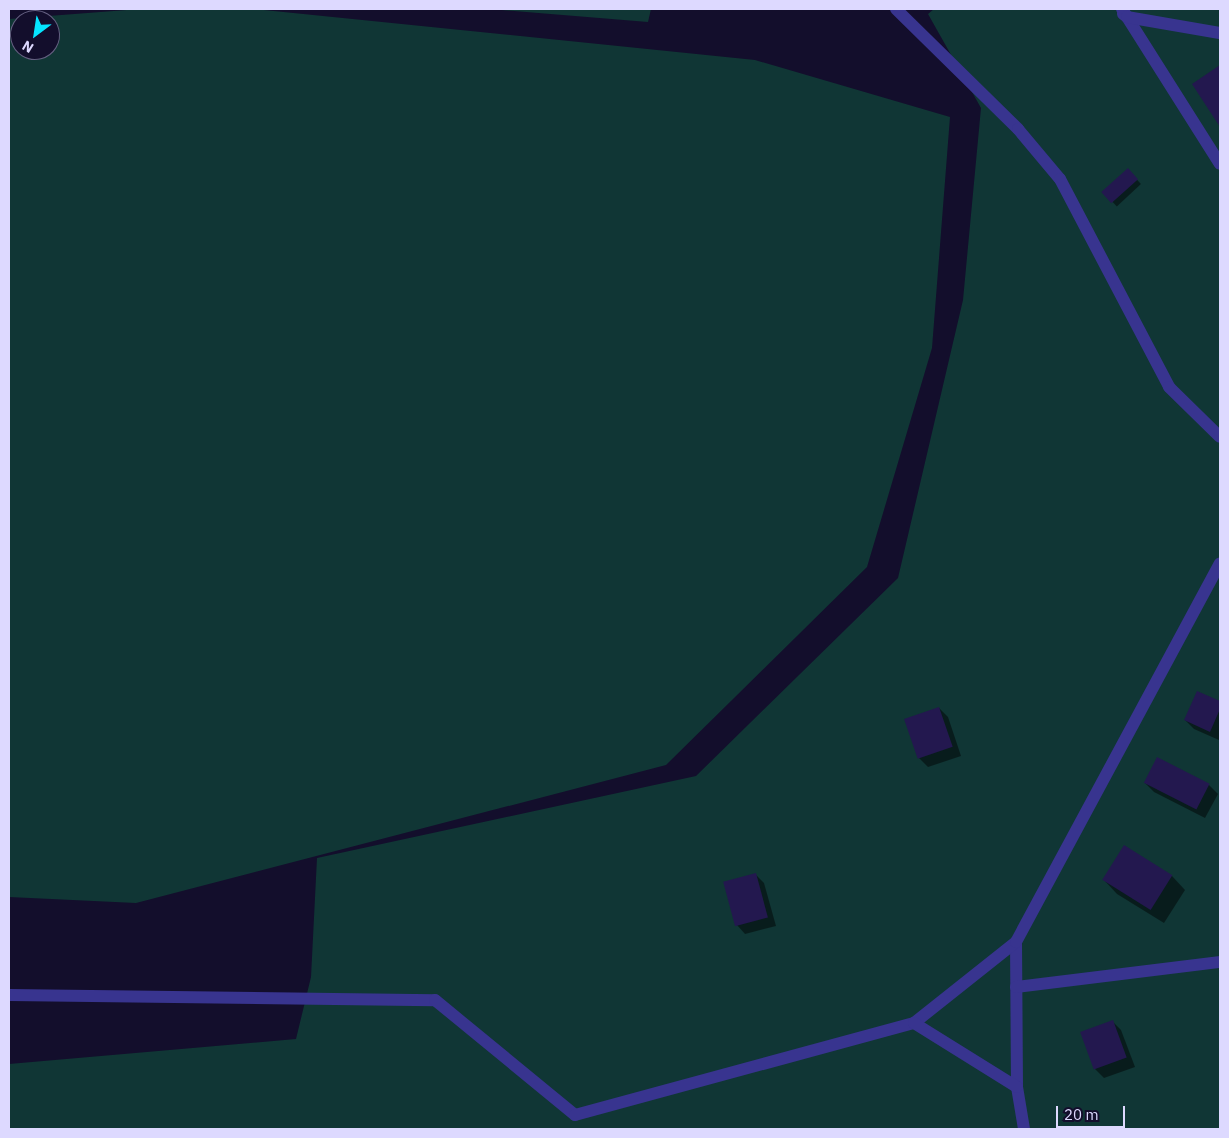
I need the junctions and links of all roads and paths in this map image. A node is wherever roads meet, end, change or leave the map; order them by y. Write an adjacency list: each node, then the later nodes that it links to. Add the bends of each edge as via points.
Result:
1 (896, 9): 6 (street, via 1018,129 1060,179 1169,387)
2 (1116, 9): 3 (street)
3 (1124, 13): 4 (street); 5 (street)
4 (1220, 32)
5 (1220, 164)
6 (1220, 437)
7 (1220, 562): 8 (street)
8 (1016, 942): 10 (street); 12 (street)
9 (1220, 962): 10 (street)
10 (1016, 987): 13 (street)
11 (9, 995): 12 (street, via 435,1000 574,1115)
12 (914, 1023): 13 (street)
13 (1017, 1087): 14 (street)
14 (1024, 1129)

